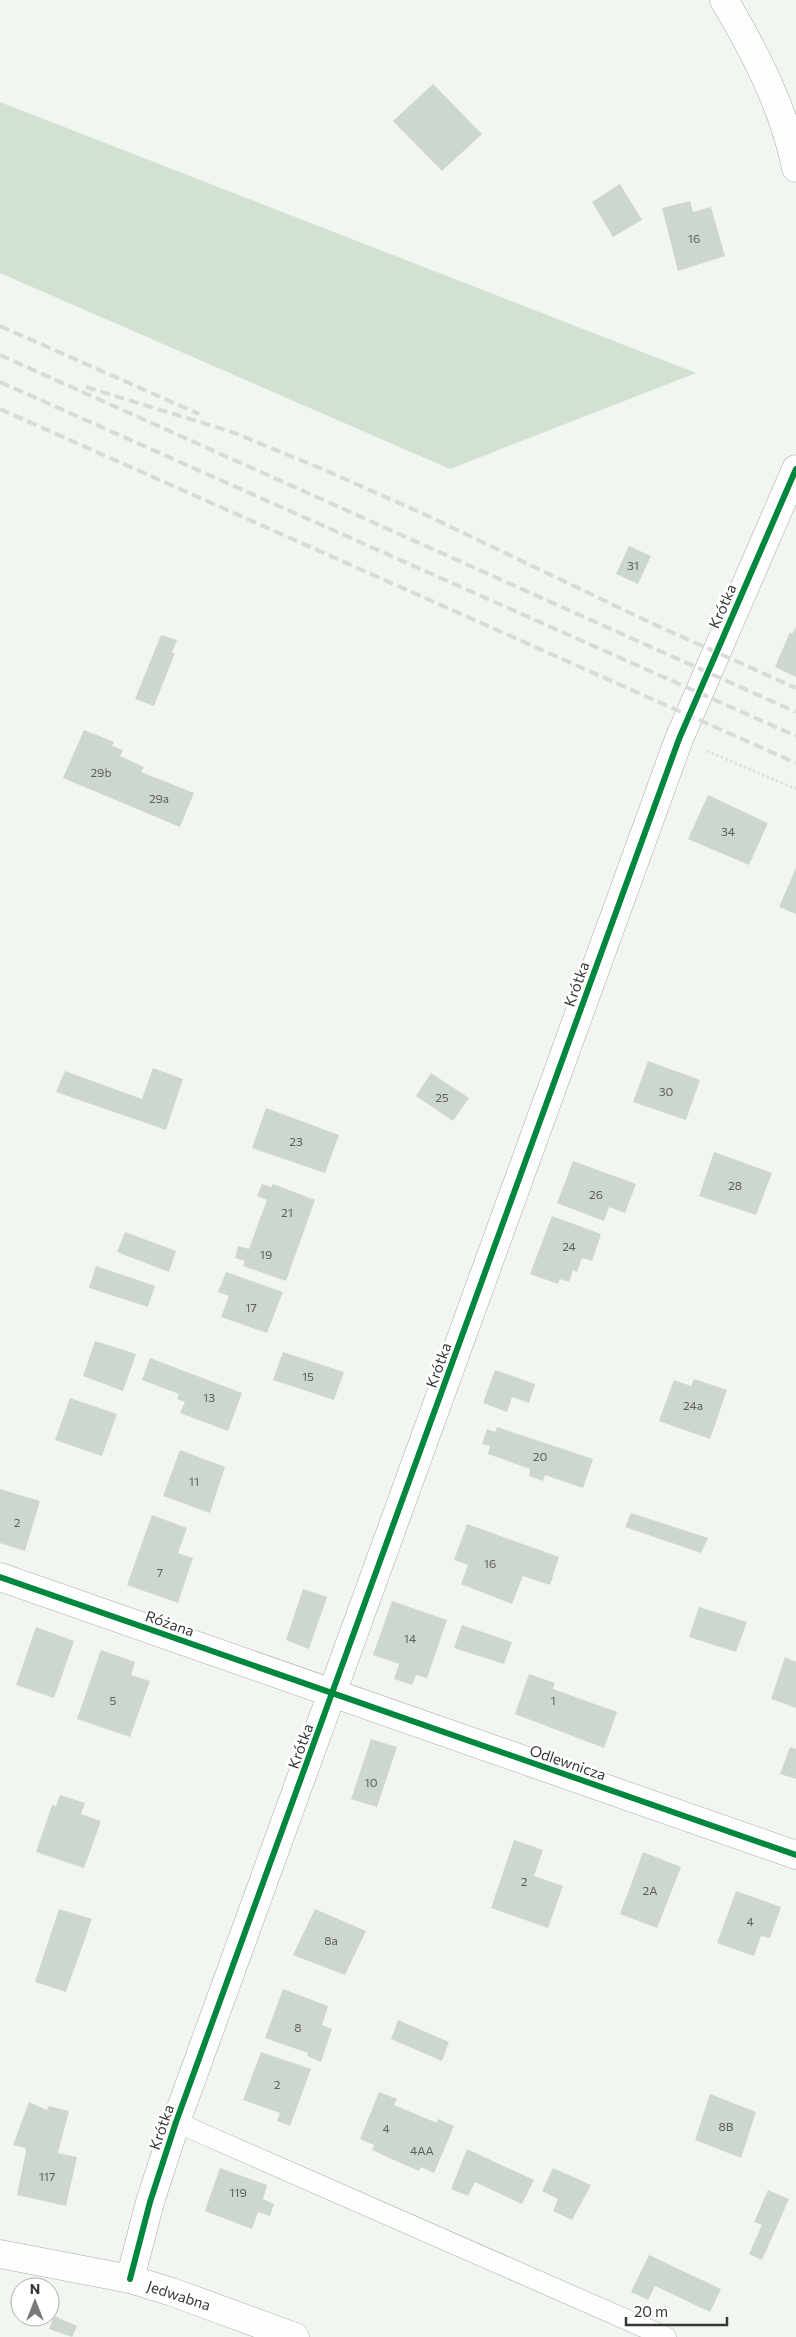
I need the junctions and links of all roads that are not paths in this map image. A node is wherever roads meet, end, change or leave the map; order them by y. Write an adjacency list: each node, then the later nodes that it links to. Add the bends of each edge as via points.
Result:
1 (724, 0): 2 (street, via 754,50 784,125)
2 (796, 168)
3 (796, 469): 5 (street, Krótka, via 679,738)
4 (0, 1577): 5 (street, Różana)
5 (332, 1693): 6 (street, Odlewnicza); 7 (street, Krótka)
6 (796, 1855)
7 (176, 2122): 9 (street, Krótka); 11 (lane)
8 (0, 2254): 9 (street, Jedwabna)
9 (130, 2279): 10 (street, Jedwabna)
10 (295, 2337)
11 (666, 2337)

